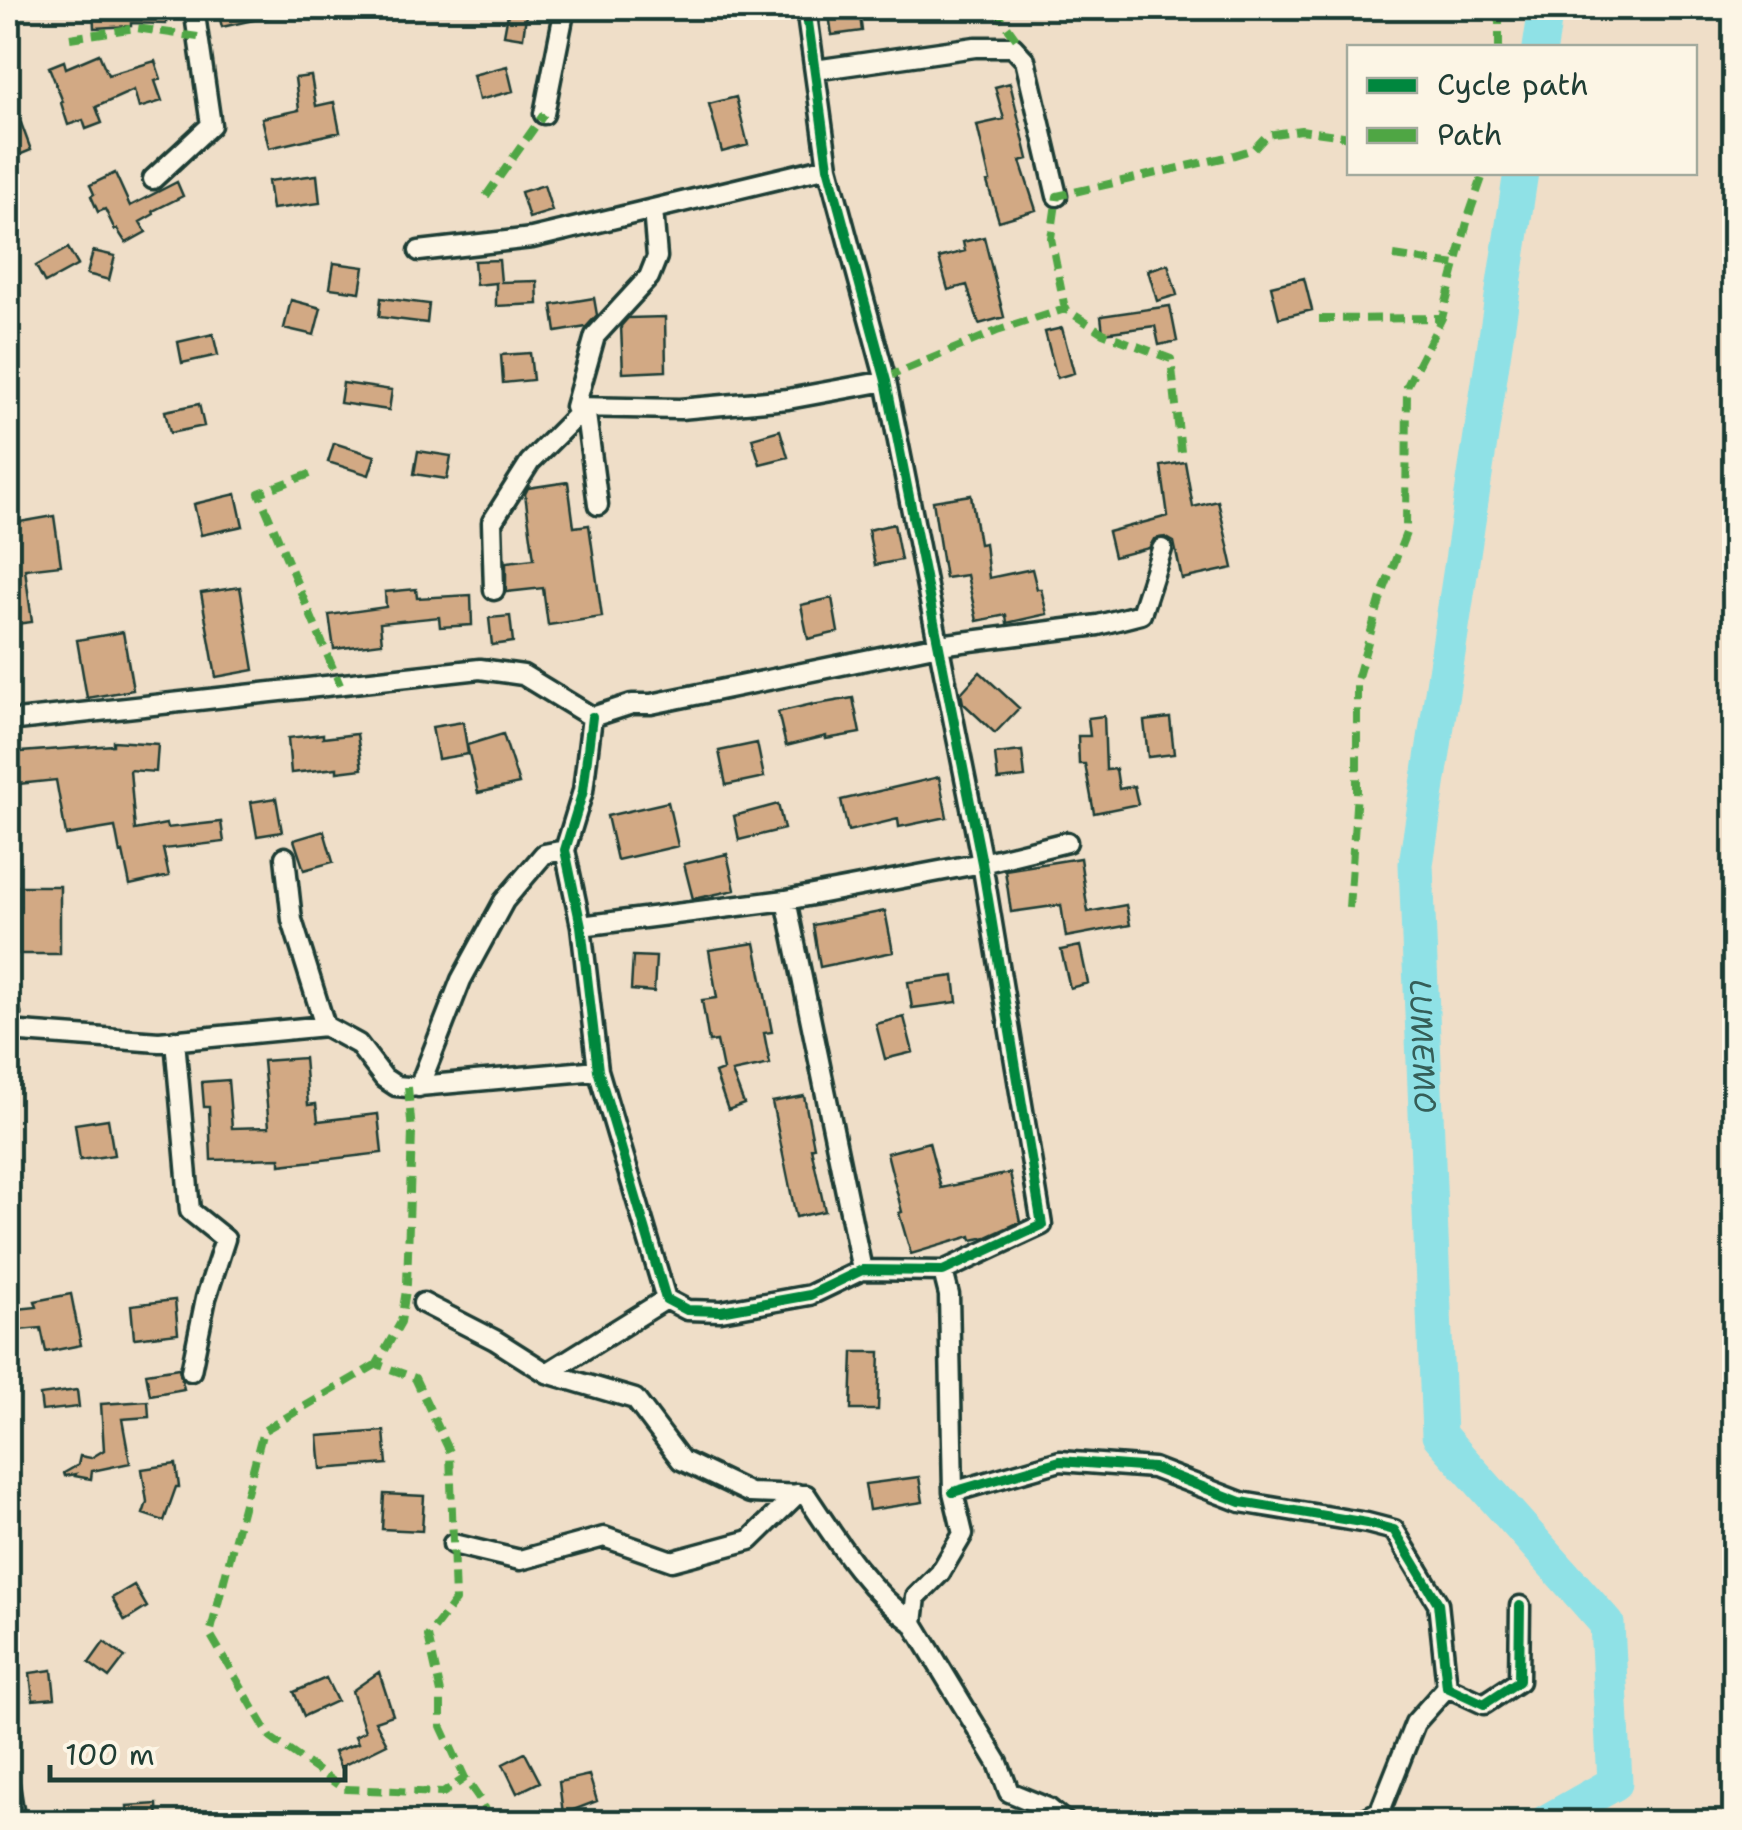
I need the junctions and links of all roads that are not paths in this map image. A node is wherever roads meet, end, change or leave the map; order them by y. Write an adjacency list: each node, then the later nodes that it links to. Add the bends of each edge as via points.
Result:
1 (194, 8): 7 (street, via 212,124)
2 (565, 8): 5 (street)
3 (806, 8): 4 (street)
4 (816, 70): 6 (street); 8 (street, via 1013,47 1025,60)
5 (544, 114)
6 (828, 167): 9 (street); 11 (street)
7 (152, 179)
8 (1057, 196)
9 (653, 209): 10 (street, via 532,238); 12 (street, via 657,257 649,277 595,336 575,407)
10 (419, 251)
11 (886, 381): 12 (street, via 680,409); 16 (street)
12 (586, 407): 13 (street); 15 (street, via 530,462 492,522)
13 (598, 505)
14 (1162, 549): 16 (street, via 1141,614)
15 (494, 590)
16 (939, 645): 17 (street); 22 (street)
17 (592, 717): 18 (street, via 524,674 480,669); 20 (street, via 583,791)
18 (8, 722)
19 (1067, 842): 22 (street)
20 (565, 850): 24 (street); 31 (street, via 544,854 504,902 461,980)
21 (285, 857): 27 (street, via 292,920)
22 (982, 863): 23 (street); 33 (street, via 1042,1225)
23 (786, 900): 24 (street); 32 (street)
24 (580, 926): 30 (street)
25 (8, 1008): 26 (street)
26 (8, 1016)
27 (325, 1026): 29 (street); 31 (street, via 358,1044 396,1086)
28 (8, 1031): 29 (street)
29 (175, 1040): 36 (street, via 190,1211 225,1239)
30 (598, 1070): 31 (street); 34 (street)
31 (419, 1087)
32 (862, 1270): 33 (street); 34 (street, via 810,1296 721,1311 686,1310)
33 (943, 1271): 38 (street)
34 (666, 1299): 37 (street)
35 (423, 1303): 37 (street)
36 (191, 1371)
37 (547, 1373): 39 (street, via 634,1399 681,1460 750,1493)
38 (953, 1492): 42 (street, via 962,1534 940,1574 916,1597); 43 (street, via 1060,1461 1152,1468 1242,1502 1394,1530 1438,1602)
39 (796, 1494): 40 (street, via 750,1540 672,1561 604,1537 520,1560); 42 (street, via 806,1495 890,1607)
40 (453, 1544)
41 (1520, 1606): 43 (street, via 1519,1680 1484,1704)
42 (913, 1623): 46 (street, via 1009,1792)
43 (1447, 1687): 47 (street, via 1415,1724 1380,1811)
44 (8, 1780): 45 (street)
45 (15, 1822)
46 (1065, 1822)
47 (1358, 1822)

